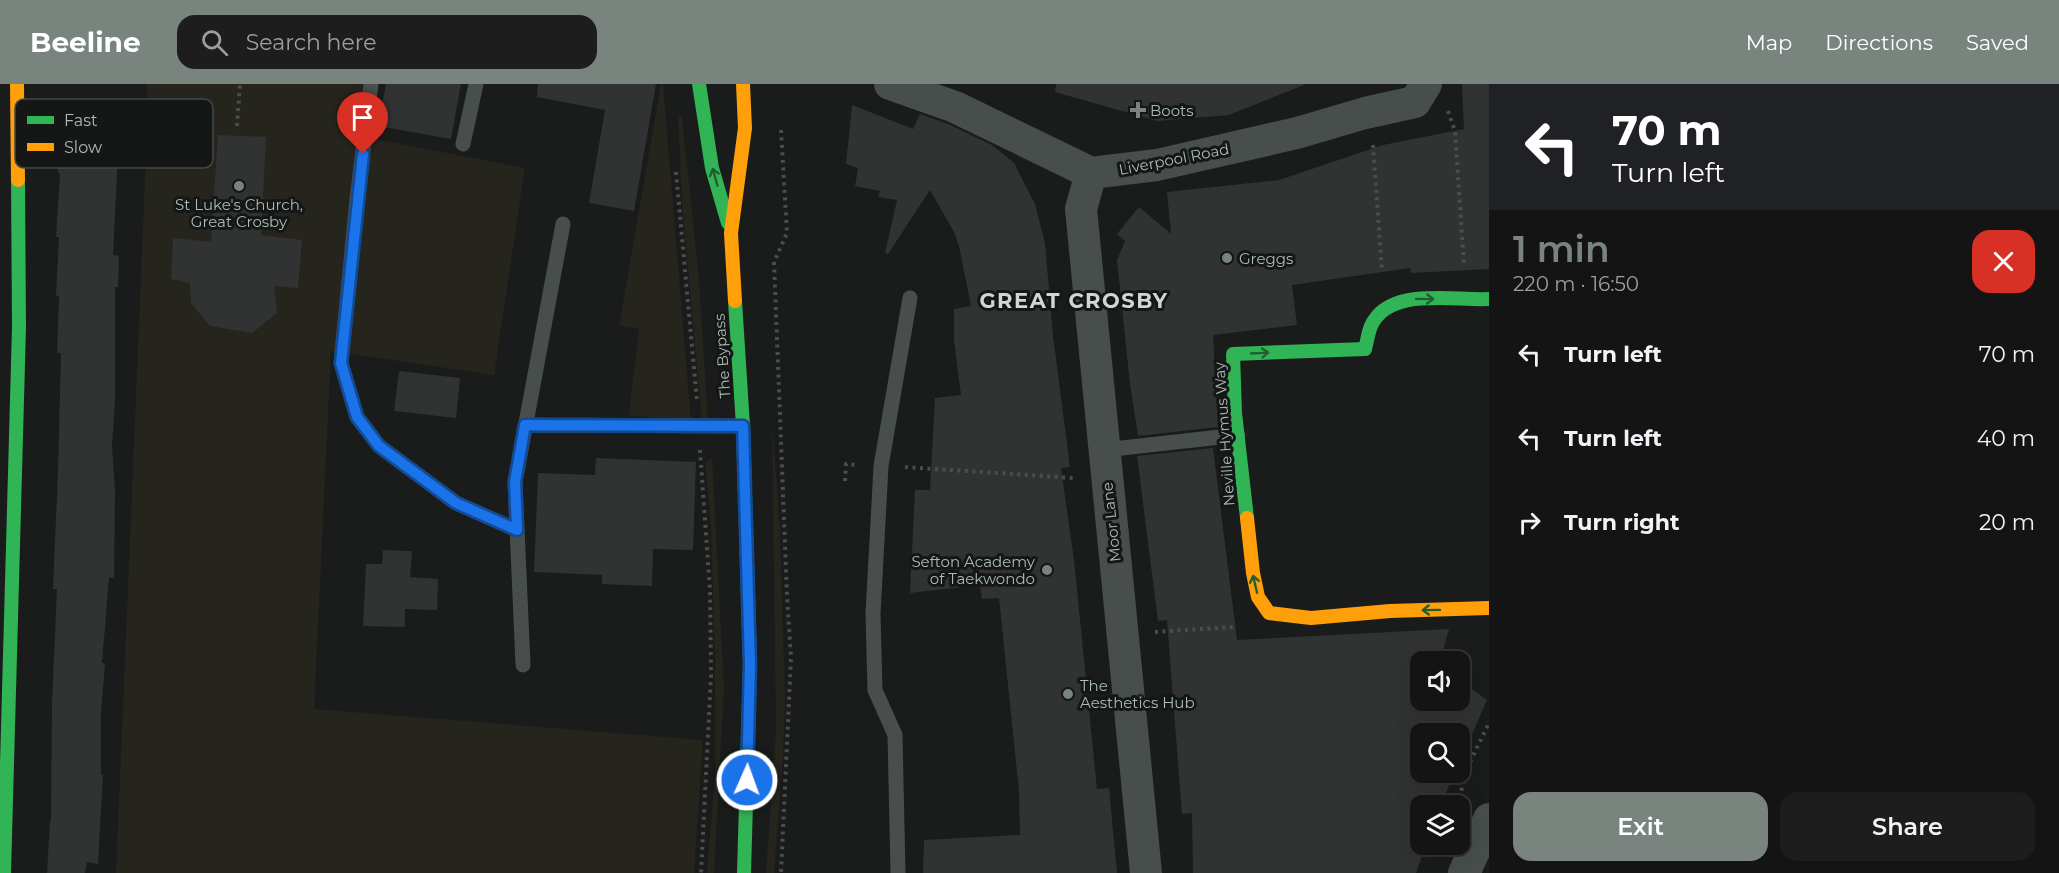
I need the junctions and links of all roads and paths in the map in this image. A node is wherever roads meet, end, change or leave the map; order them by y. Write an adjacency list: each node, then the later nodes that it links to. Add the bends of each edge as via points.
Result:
1 (17, 84): 9 (main road)
2 (240, 84): 12 (path)
3 (371, 84): 31 (lane, via 341,363 357,417 379,446 456,503)
4 (476, 84): 13 (lane)
5 (699, 84): 18 (main road, The Bypass, one-way to 5, via 712,168)
6 (743, 84): 18 (main road, The Bypass, via 745,128)
7 (890, 84): 16 (street, via 955,107)
8 (1435, 93): 10 (street, Liverpool Road, via 1415,102); 19 (path, via 1455,131 1465,265)
9 (17, 99)
10 (1365, 113): 16 (street, Liverpool Road, via 1157,165); 20 (path, via 1374,148 1383,271)
11 (780, 122): 44 (path, via 787,233 774,262 791,658)
12 (237, 126)
13 (463, 144)
14 (15, 145): 23 (main road)
15 (676, 167): 25 (path)
16 (1091, 173): 28 (street, Moor Lane, via 1081,209)
17 (563, 224): 24 (lane)
18 (731, 233): 26 (main road, The Bypass)
19 (1460, 270)
20 (1374, 278)
21 (910, 298): 29 (lane)
22 (1489, 299): 27 (main road, Neville Hymus Way, one-way to 22, via 1233,354 1365,349 1367,333 1378,314 1395,301)
23 (9, 327): 32 (main road)
24 (525, 425): 25 (lane); 31 (lane, via 515,482)
25 (699, 425): 26 (lane); 42 (path, via 710,590)
26 (743, 426): 43 (main road, The Bypass, via 750,664)
27 (1238, 435): 28 (lane); 34 (main road, Neville Hymus Way, one-way to 27, via 1258,597 1253,573)
28 (1105, 463): 29 (path, via 1070,478); 35 (street, Moor Lane)
29 (881, 466): 30 (path, via 846,464); 45 (lane, via 873,614 875,690 894,735)
30 (845, 481)
31 (517, 530): 36 (lane)
32 (6, 595): 41 (main road)
33 (1489, 608): 34 (main road, one-way to 34, via 1311,618)
34 (1269, 613): 35 (path, via 1232,627)
35 (1123, 634): 46 (street, Moor Lane)
36 (523, 665)
37 (1489, 723): 38 (path)
38 (1459, 795)
39 (1489, 819): 40 (street)
40 (1471, 870)
41 (4, 873)
42 (701, 873)
43 (744, 873)
44 (781, 873)
45 (898, 873)
46 (1146, 873)

